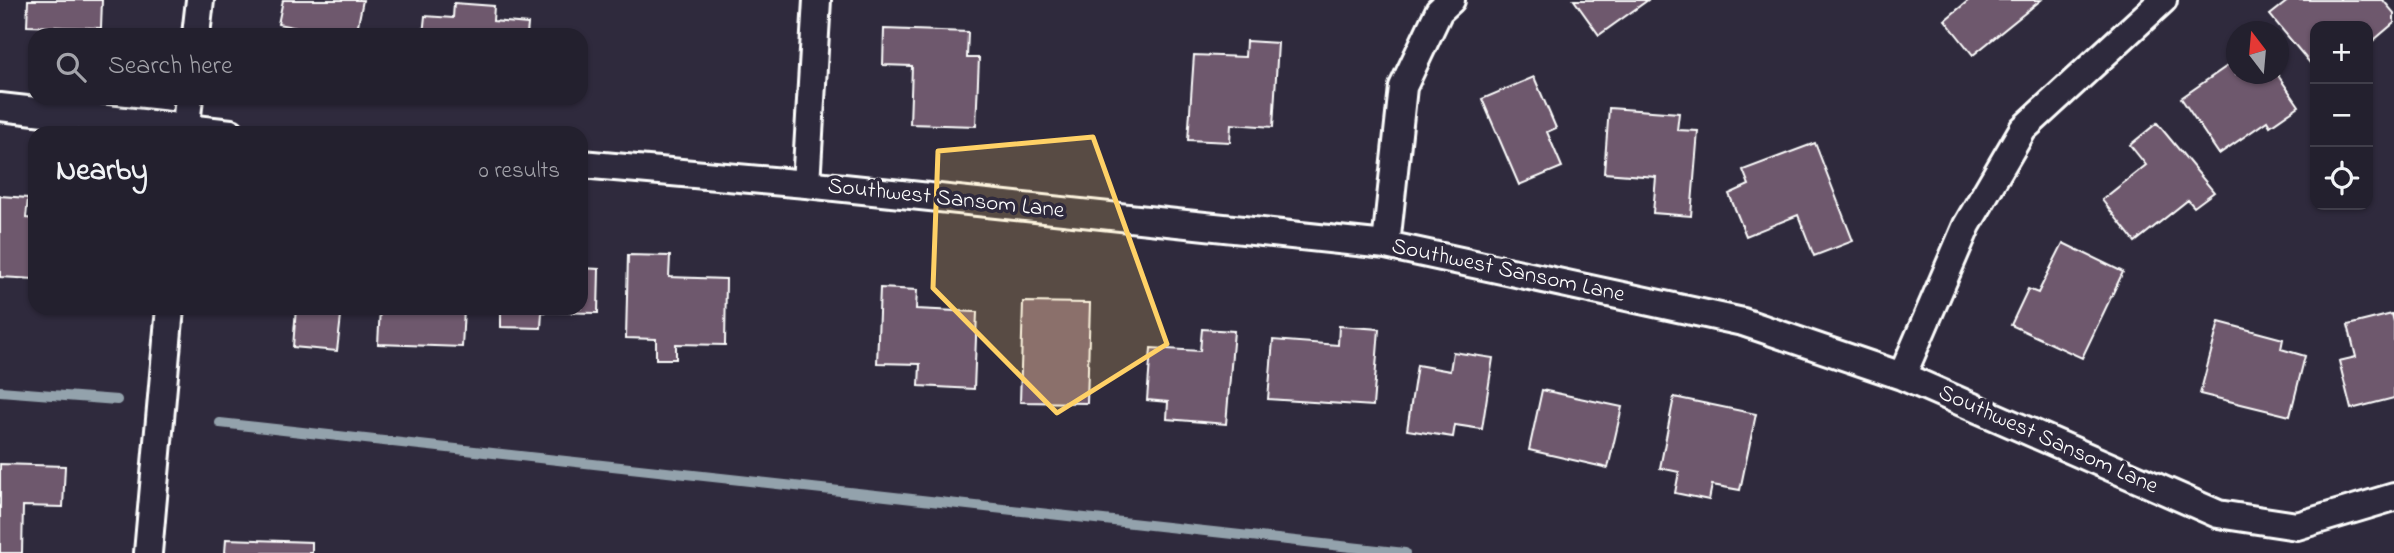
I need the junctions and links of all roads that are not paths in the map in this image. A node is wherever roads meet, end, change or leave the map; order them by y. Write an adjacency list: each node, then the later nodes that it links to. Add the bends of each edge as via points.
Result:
1 (200, 0): 5 (street)
2 (817, 0): 11 (street)
3 (1451, 0): 12 (street, via 1439,11 1403,87)
4 (2162, 0): 14 (street, via 2023,129 1968,225)
5 (197, 28)
6 (188, 105): 9 (street)
7 (0, 107): 8 (street)
8 (147, 126)
9 (186, 126)
10 (588, 165): 11 (street, Southwest Sansom Lane)
11 (806, 184): 12 (street, Southwest Sansom Lane)
12 (1386, 245): 14 (street, Southwest Sansom Lane, via 1743,322)
13 (169, 315): 16 (street)
14 (1902, 376): 15 (street, Southwest Sansom Lane, via 2218,514 2297,526)
15 (2394, 497)
16 (148, 553)

